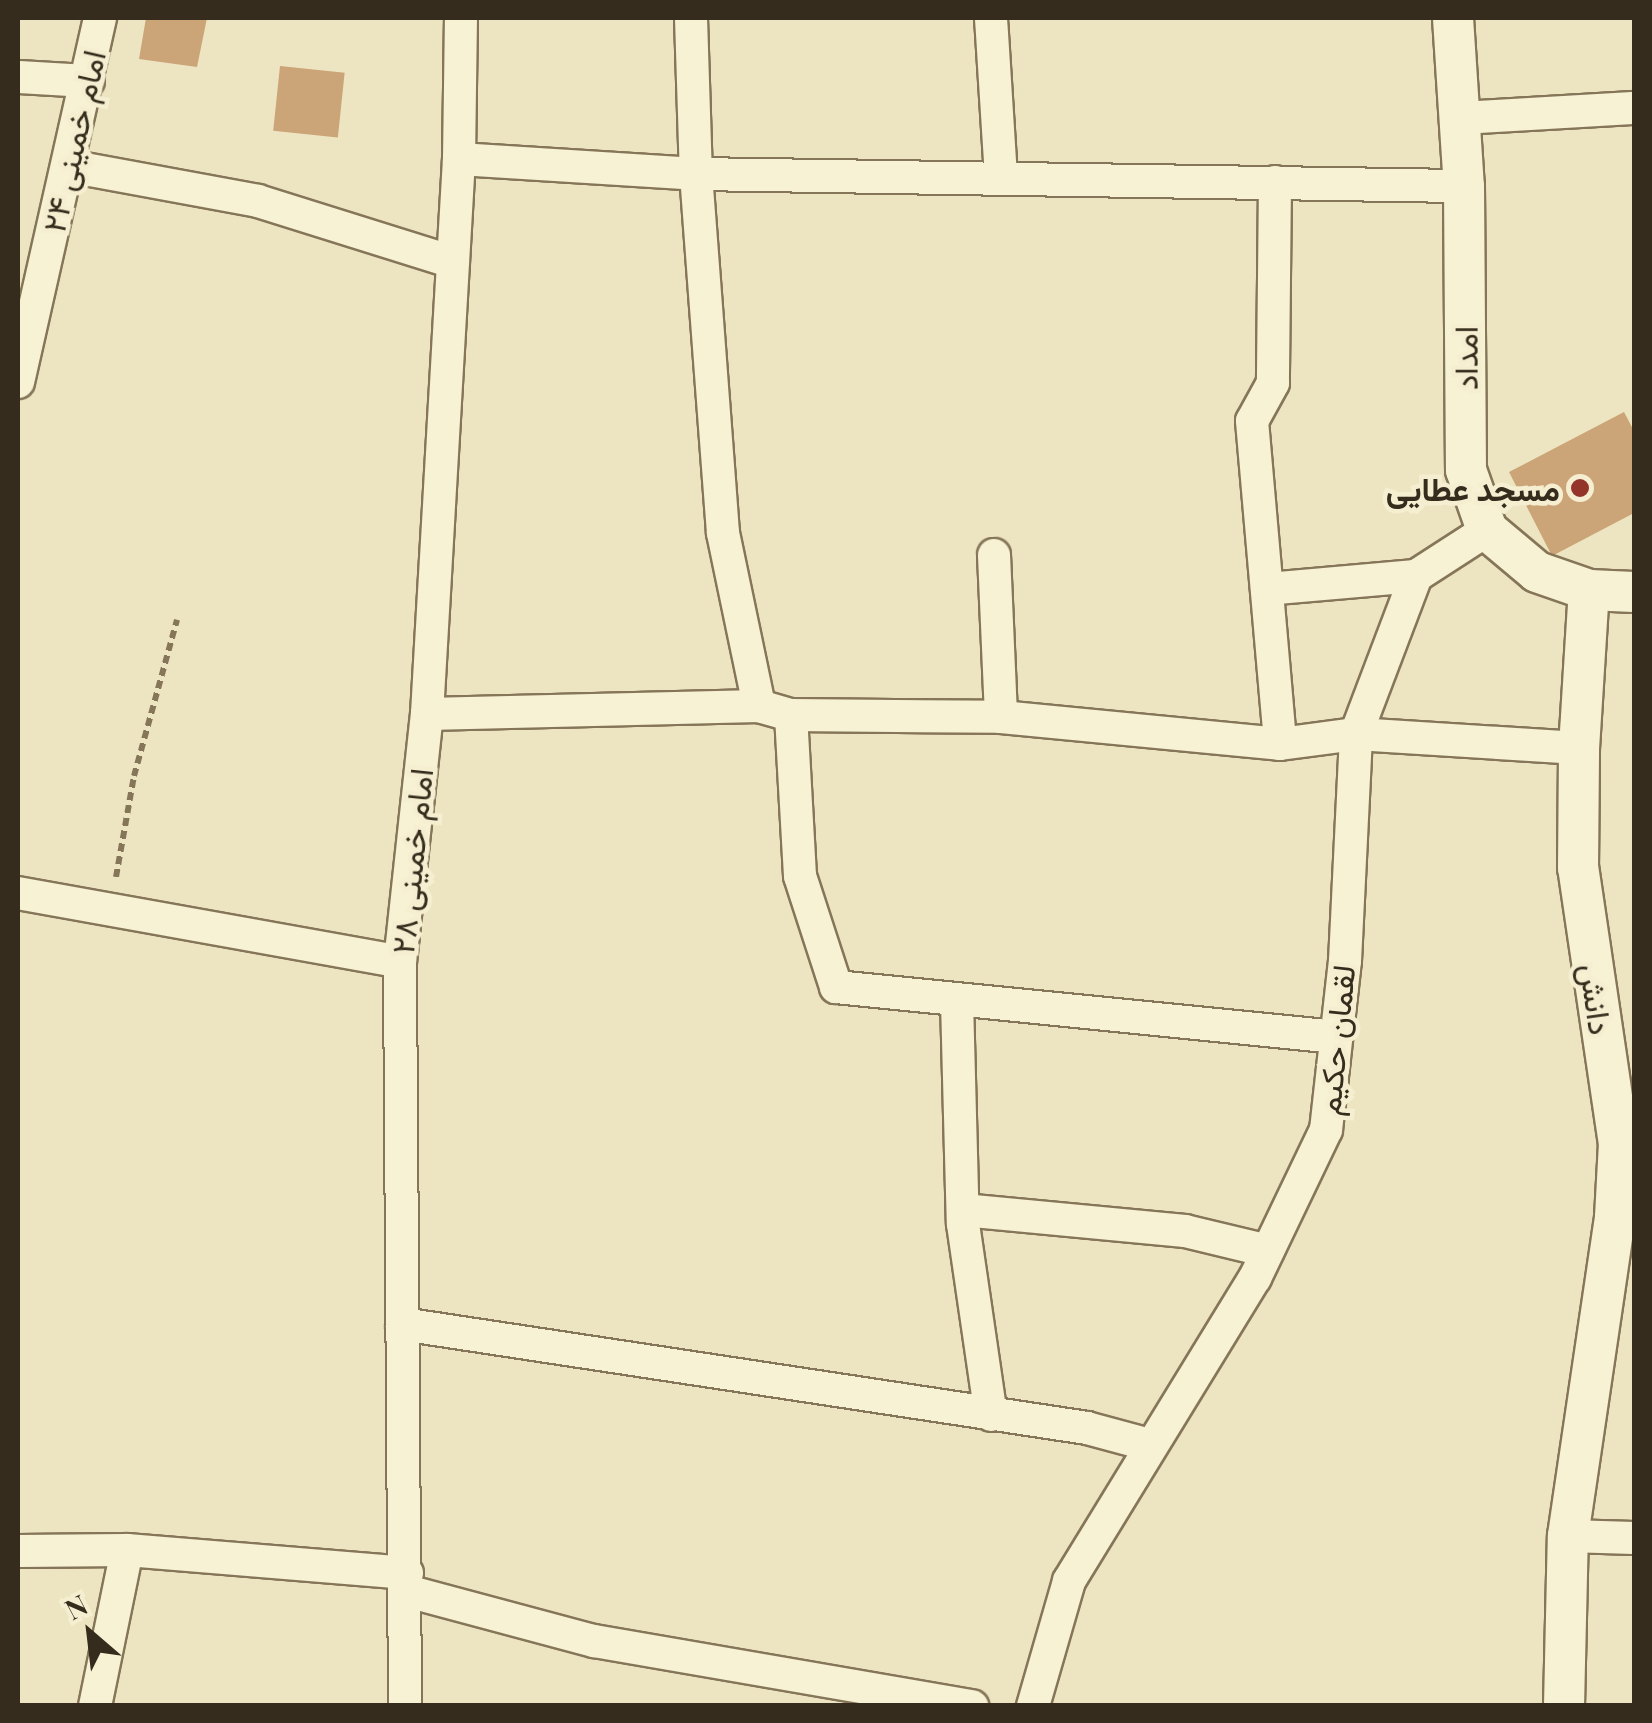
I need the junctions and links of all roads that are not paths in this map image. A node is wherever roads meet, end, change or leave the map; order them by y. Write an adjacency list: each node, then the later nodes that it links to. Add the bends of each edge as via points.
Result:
1 (100, 18): 7 (street, امام خمینی ۲۴)
2 (461, 18): 10 (street, امام خمینی ۲۸)
3 (691, 18): 12 (street)
4 (992, 18): 13 (street)
5 (1454, 18): 9 (street, امداد)
6 (18, 77): 7 (street)
7 (88, 81): 11 (street, امام خمینی ۲۴)
8 (1634, 108): 9 (street)
9 (1460, 118): 15 (street, امداد)
10 (459, 158): 12 (street); 16 (street, امام خمینی ۲۸)
11 (68, 166): 16 (street, via 258,201); 17 (street, امام خمینی ۲۴)
12 (696, 174): 13 (street); 24 (street, via 722,534)
13 (1001, 176): 14 (street)
14 (1275, 182): 15 (street); 21 (street, via 1273,383 1252,420)
15 (1464, 186): 18 (street, امداد, via 1466,470)
16 (453, 262): 25 (street, امام خمینی ۲۸)
17 (18, 382)
18 (1487, 530): 20 (street); 22 (street, via 1537,572)
19 (994, 555): 27 (street)
20 (1416, 576): 21 (street); 28 (street, لقمان حکیم)
21 (1267, 588): 29 (street)
22 (1589, 590): 23 (street); 30 (street, دانش)
23 (1634, 592)
24 (759, 706): 25 (street); 26 (street)
25 (427, 714): 32 (street, امام خمینی ۲۸)
26 (792, 715): 27 (street); 33 (street, via 800,876 836,987)
27 (1001, 717): 29 (street)
28 (1356, 734): 29 (street); 30 (street); 34 (street, لقمان حکیم)
29 (1280, 744)
30 (1579, 748): 35 (street, دانش, via 1578,868)
31 (18, 894): 32 (street)
32 (400, 962): 38 (street, امام خمینی ۲۸)
33 (957, 1001): 34 (street); 36 (street)
34 (1336, 1037): 37 (street, لقمان حکیم, via 1326,1130)
35 (1627, 1144): 41 (street, دانش)
36 (963, 1210): 37 (street, via 1185,1231); 39 (street)
37 (1268, 1251): 40 (street, لقمان حکیم)
38 (402, 1324): 39 (street); 45 (street, امام خمینی ۲۸)
39 (990, 1415): 40 (street, via 1087,1428)
40 (1150, 1445): 49 (street, لقمان حکیم, via 1069,1581)
41 (1568, 1536): 42 (street); 50 (street, دانش)
42 (1634, 1538)
43 (126, 1550): 44 (street); 45 (street); 46 (street)
44 (18, 1552)
45 (407, 1582): 47 (street, امام خمینی ۲۸); 48 (street, via 594,1640)
46 (95, 1706)
47 (405, 1706)
48 (972, 1706)
49 (1033, 1706)
50 (1564, 1706)

